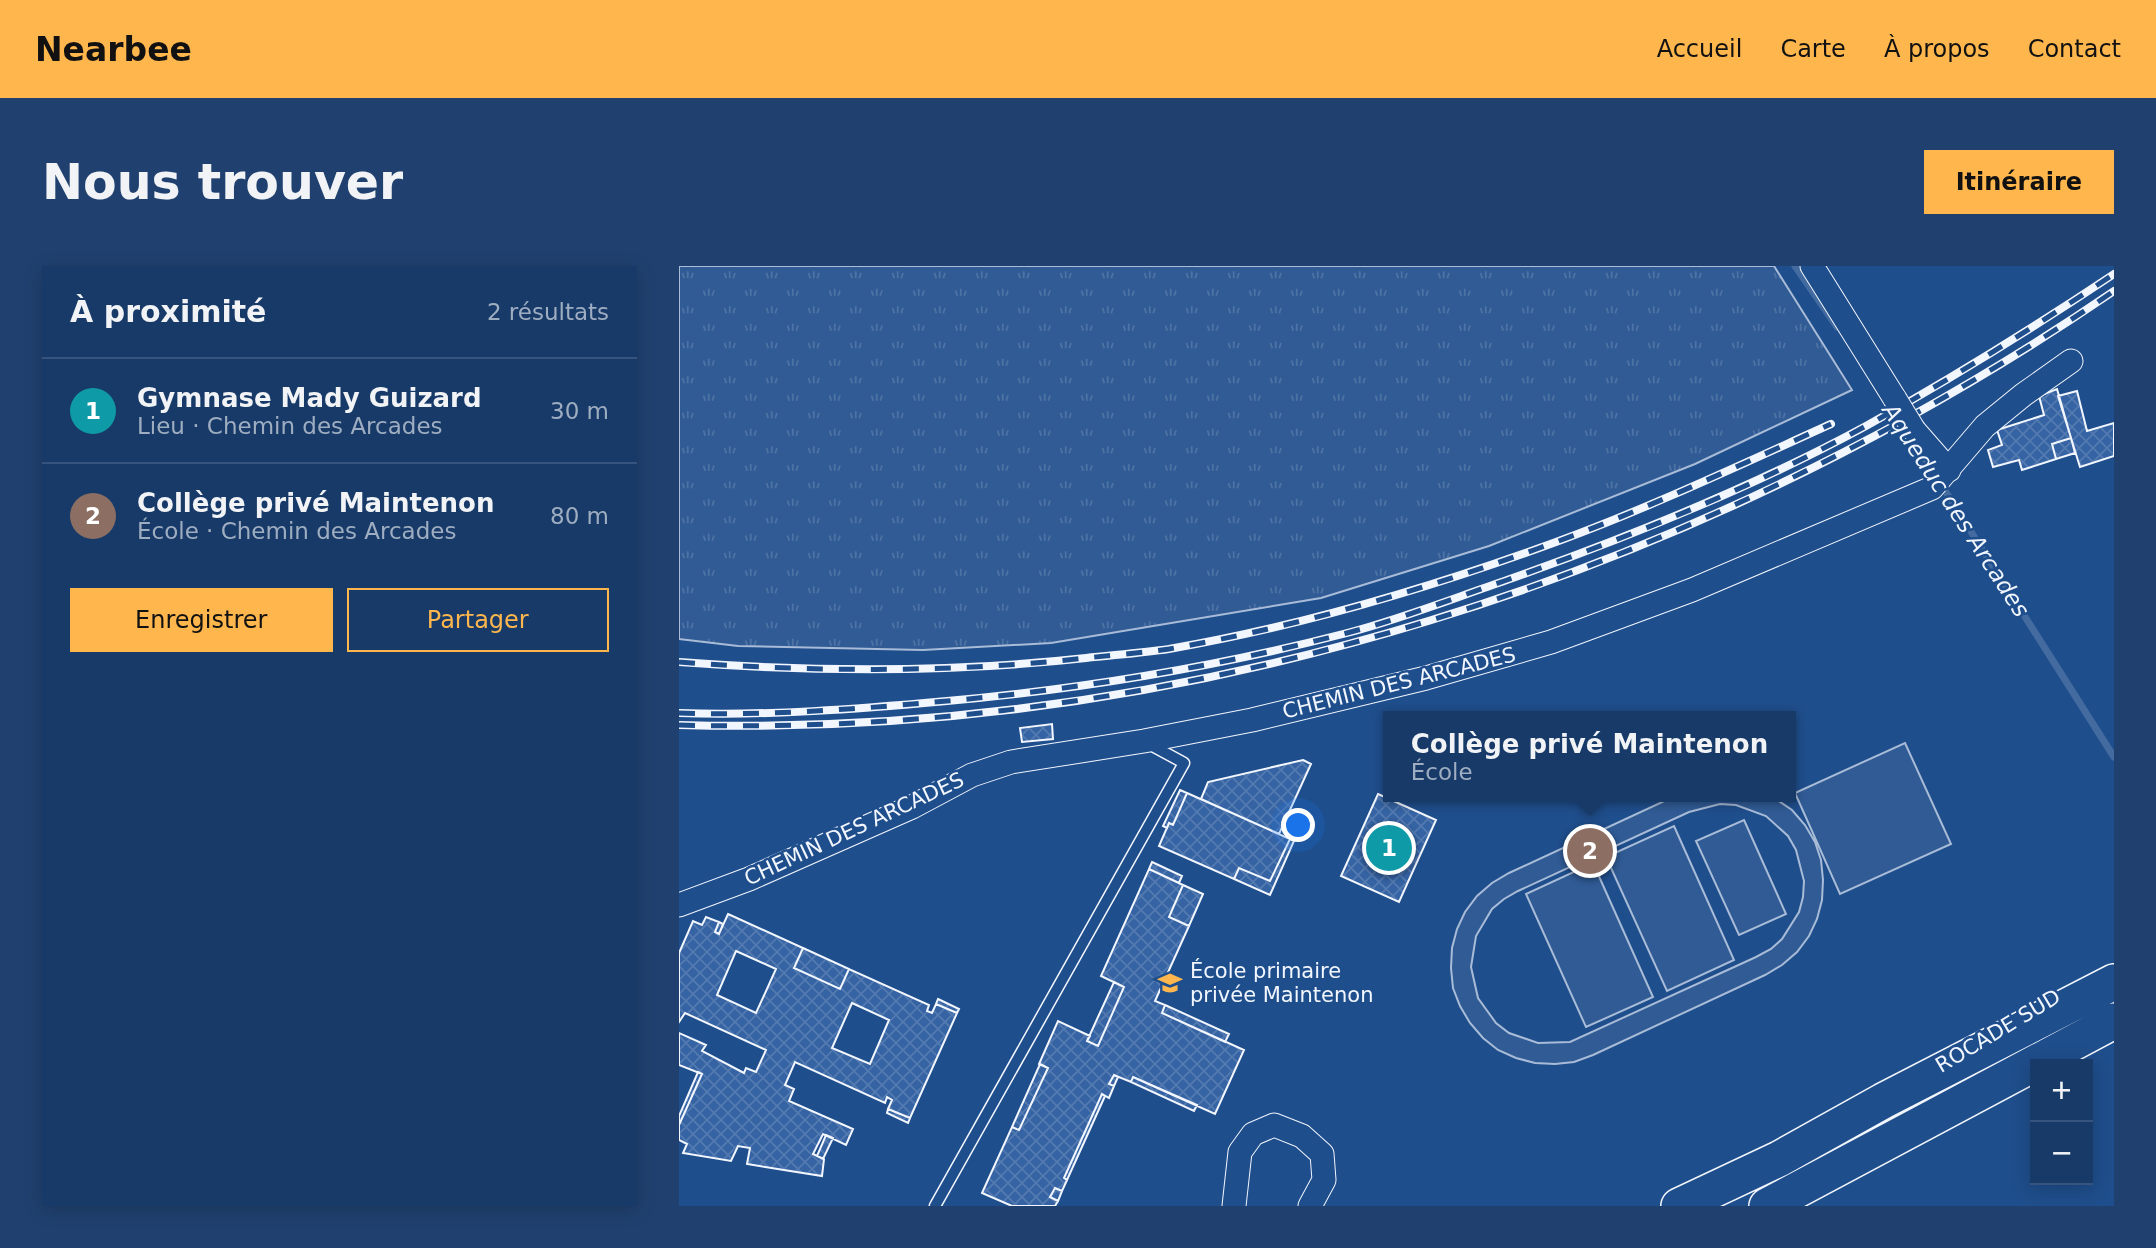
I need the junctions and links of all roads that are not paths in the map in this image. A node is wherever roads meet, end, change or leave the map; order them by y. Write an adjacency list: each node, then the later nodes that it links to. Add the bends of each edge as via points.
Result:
1 (1812, 266): 3 (street, bridge, via 1914,429)
2 (2071, 361): 3 (street, CHEMIN DES ARCADES, via 1986,426)
3 (1949, 470): 4 (street, CHEMIN DES ARCADES, via 1932,488 1692,590 1551,642 1426,678)
4 (1144, 741): 5 (street, CHEMIN DES ARCADES, via 1011,762 972,775 887,818); 12 (lane, via 1184,763)
5 (679, 905)
6 (2114, 961): 10 (main road, ROCADE SUD)
7 (2114, 982): 10 (main road, ROCADE SUD)
8 (2114, 1000): 11 (main road, ROCADE SUD)
9 (2114, 1021): 11 (main road, ROCADE SUD)
10 (1883, 1101): 15 (main road, ROCADE SUD)
11 (1888, 1142): 16 (main road, ROCADE SUD)
12 (935, 1206)
13 (1234, 1206): 14 (street, via 1240,1152 1254,1134 1275,1125 1302,1136 1322,1154 1324,1180)
14 (1310, 1206)
15 (1679, 1206)
16 (1767, 1206)

